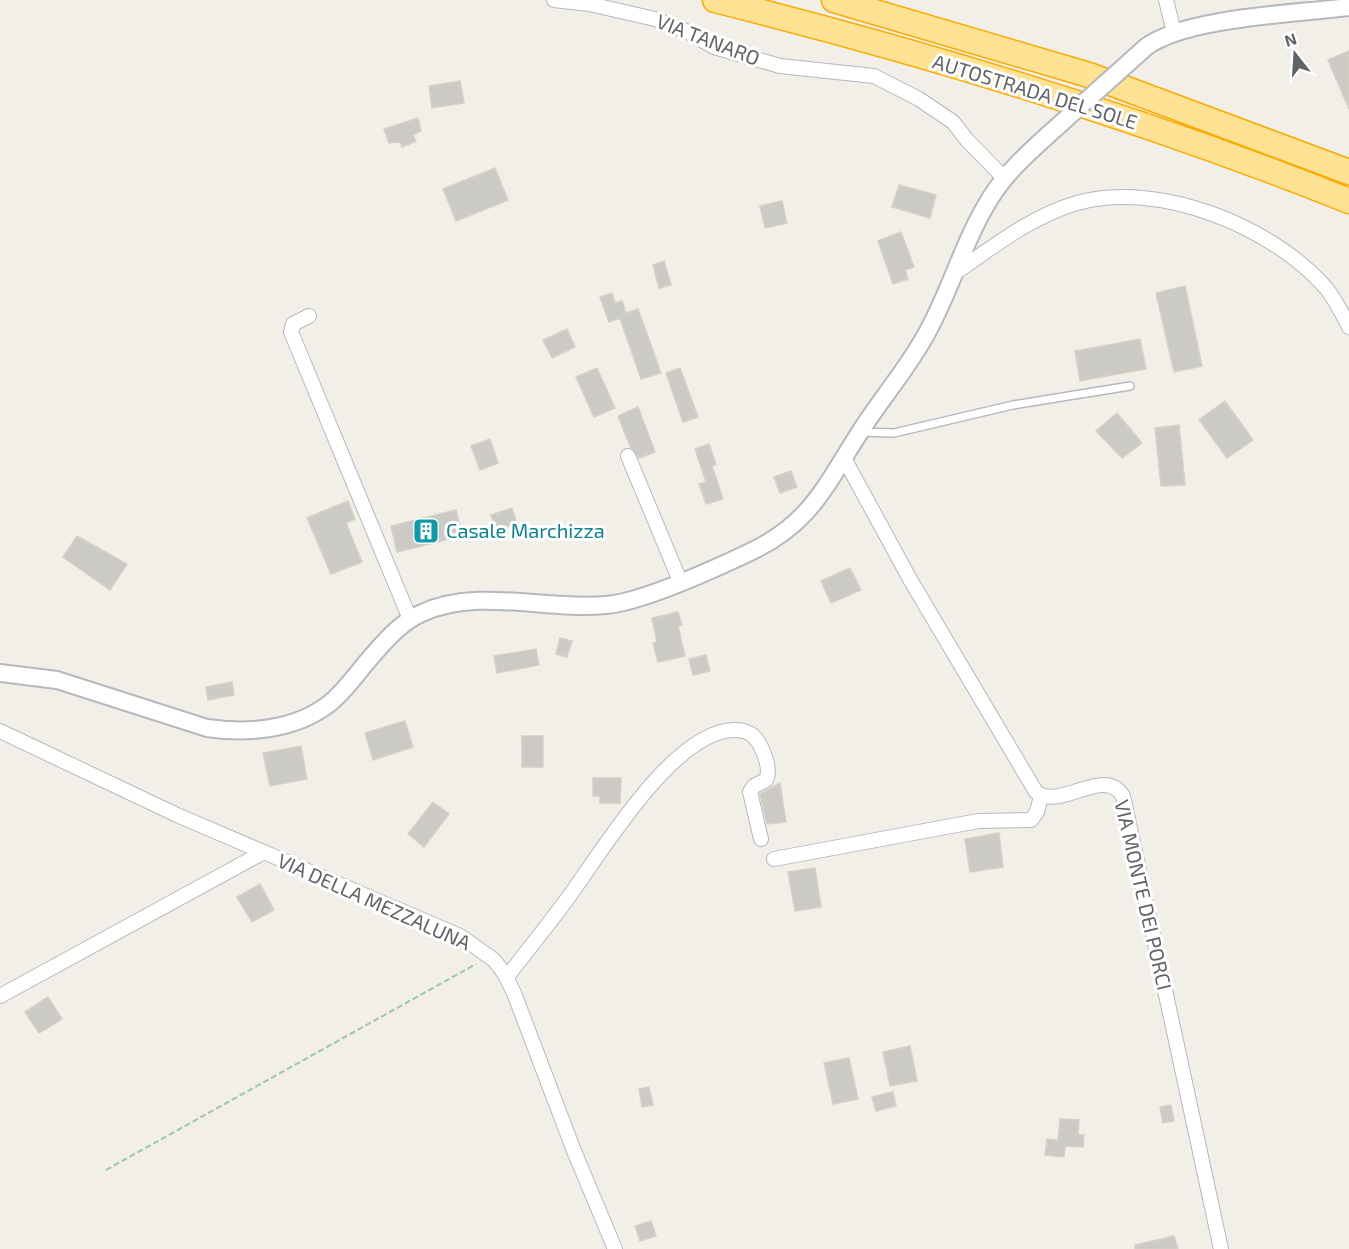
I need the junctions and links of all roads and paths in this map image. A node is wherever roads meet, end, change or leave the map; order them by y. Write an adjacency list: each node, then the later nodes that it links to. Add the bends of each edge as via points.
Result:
1 (554, 0): 8 (street, VIA TANARO, via 655,19 714,47 780,66 874,76 953,122)
2 (715, 0): 9 (highway, AUTOSTRADA DEL SOLE, via 801,21 1068,100)
3 (834, 0): 7 (highway, AUTOSTRADA DEL SOLE, via 1089,75)
4 (1166, 0): 6 (street)
5 (1349, 7): 6 (street)
6 (1174, 32): 8 (street, bridge, via 1146,46)
7 (1349, 172)
8 (1004, 178): 10 (street, via 981,215)
9 (1349, 201)
10 (955, 273): 12 (street, via 1020,229 1061,208 1106,197 1152,200 1221,217 1283,250 1327,289); 14 (street, via 927,333)
11 (309, 316): 18 (street, via 293,324 291,332)
12 (1349, 327)
13 (1130, 386): 14 (lane, via 1014,405 894,433)
14 (860, 432): 16 (street)
15 (628, 456): 17 (street)
16 (845, 460): 17 (street, via 811,507 783,533 747,554); 21 (street, via 916,590)
17 (680, 581): 18 (street, via 614,604 468,602 439,606)
18 (410, 619): 19 (street, via 324,707 292,722 254,730 229,731 195,725 57,680)
19 (0, 673)
20 (0, 731): 23 (street, VIA DELLA MEZZALUNA)
21 (1041, 796): 24 (street, via 1036,815 1028,820 978,821); 30 (street, VIA MONTE DEI PORCI, via 1107,785 1123,796)
22 (761, 839): 26 (street, via 750,792 768,774 759,743 749,733 739,731 708,738 675,761 645,792)
23 (262, 853): 25 (street, VIA DELLA MEZZALUNA, via 449,932); 27 (street)
24 (774, 859)
25 (490, 957): 26 (street, VIA DELLA MEZZALUNA); 28 (path)
26 (507, 977): 29 (street, VIA DELLA MEZZALUNA)
27 (0, 996)
28 (106, 1170)
29 (615, 1249)
30 (1221, 1249)

